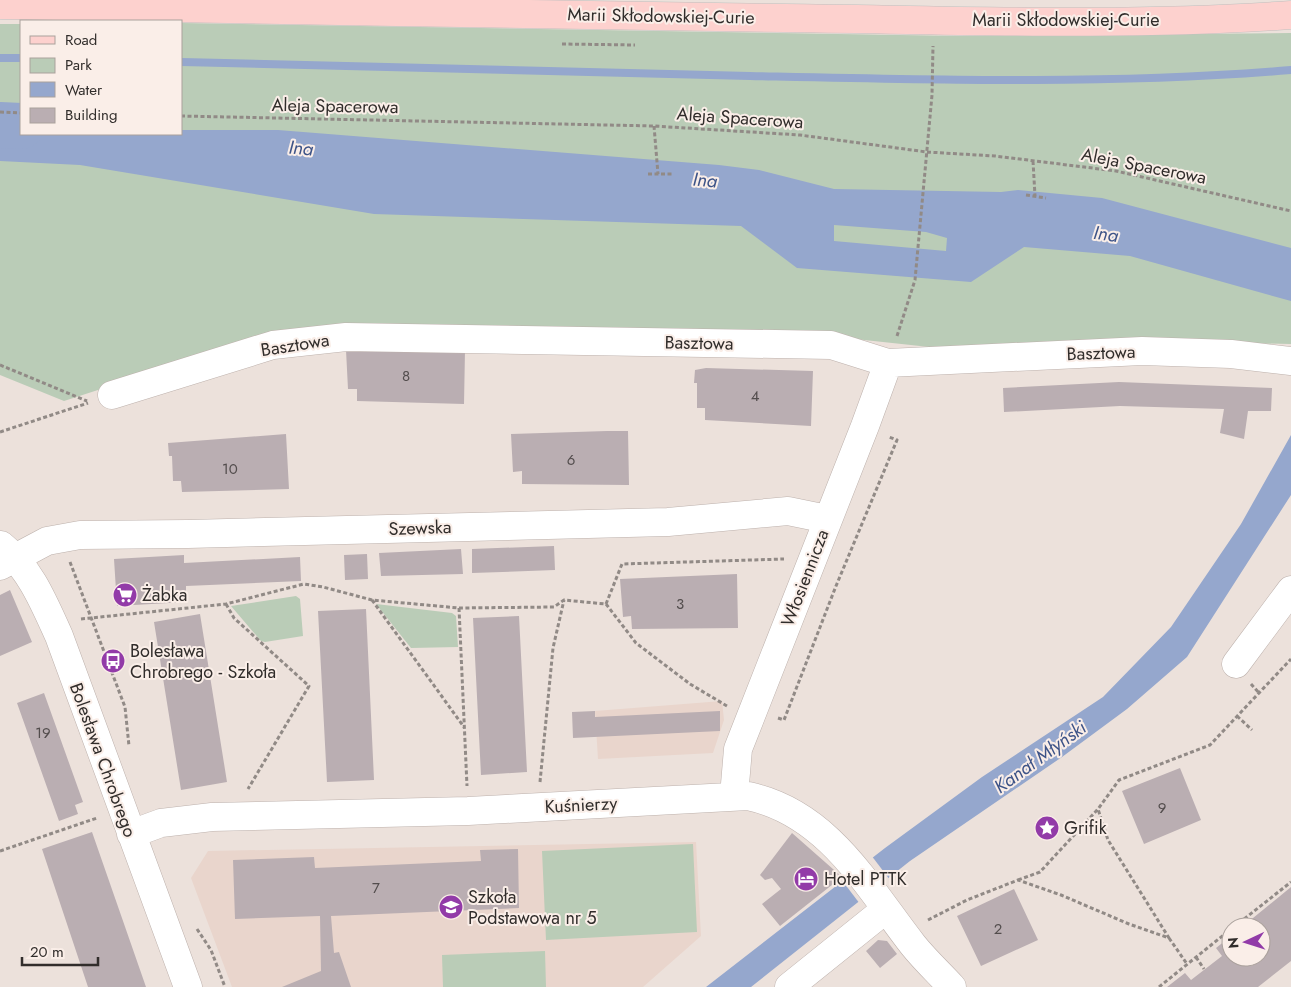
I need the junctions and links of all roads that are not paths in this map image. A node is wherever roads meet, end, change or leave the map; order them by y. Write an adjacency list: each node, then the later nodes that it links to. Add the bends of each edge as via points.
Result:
1 (0, 6): 2 (main road, Marii Skłodowskiej-Curie, via 1092,22)
2 (1291, 15)
3 (1291, 360): 4 (street, Basztowa, via 1142,351)
4 (888, 362): 5 (street, Basztowa, via 831,344 346,337 273,345); 6 (street, Włosiennicza, via 866,426)
5 (112, 395)
6 (827, 519): 7 (street, Szewska, via 788,511 668,522 80,535 47,541); 10 (street, Włosiennicza, via 738,749)
7 (5, 555): 11 (street, Bolesława Chrobrego, via 40,593 59,636)
8 (1291, 590): 9 (street)
9 (1236, 664)
10 (734, 796): 11 (street, Kuśnierzy, via 468,811 212,817 161,823); 12 (street, Kuśnierzy, via 764,799 785,808 828,838)
11 (131, 834): 13 (street, Bolesława Chrobrego)
12 (882, 903): 14 (street); 15 (street, Kuśnierzy, via 915,947)
13 (188, 987)
14 (789, 987)
15 (952, 987)

